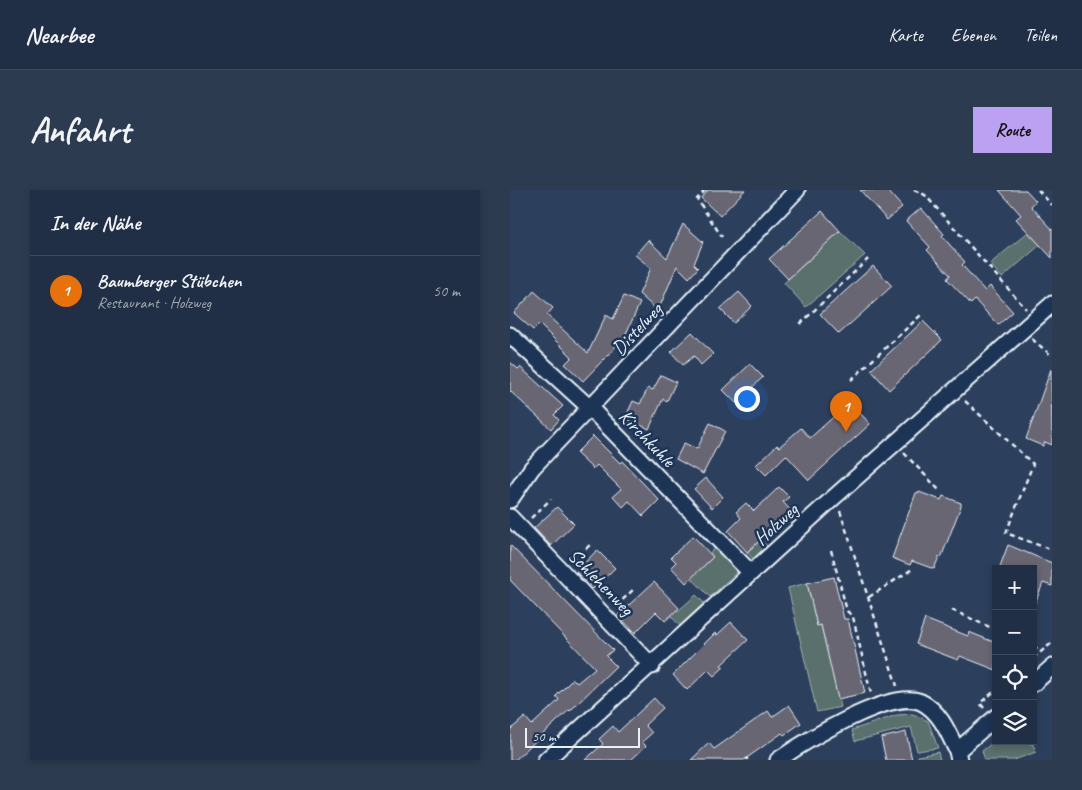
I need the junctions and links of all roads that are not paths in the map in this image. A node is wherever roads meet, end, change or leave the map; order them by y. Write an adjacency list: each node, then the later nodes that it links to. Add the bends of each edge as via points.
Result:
1 (797, 190): 4 (street, Distelweg)
2 (1052, 304): 7 (street, Holzweg)
3 (510, 335): 4 (street, Kirchkuhle)
4 (590, 408): 5 (street, Distelweg, via 532,468); 7 (street, Kirchkuhle)
5 (510, 500)
6 (515, 522): 8 (street, Schlehenweg)
7 (752, 573): 8 (street, Holzweg)
8 (652, 666): 13 (street, Holzweg)
9 (1052, 667): 10 (street)
10 (1037, 680)
11 (992, 721): 12 (street)
12 (958, 755): 14 (street, via 946,728 932,710 920,702 902,700 836,725)
13 (546, 760)
14 (778, 760)

